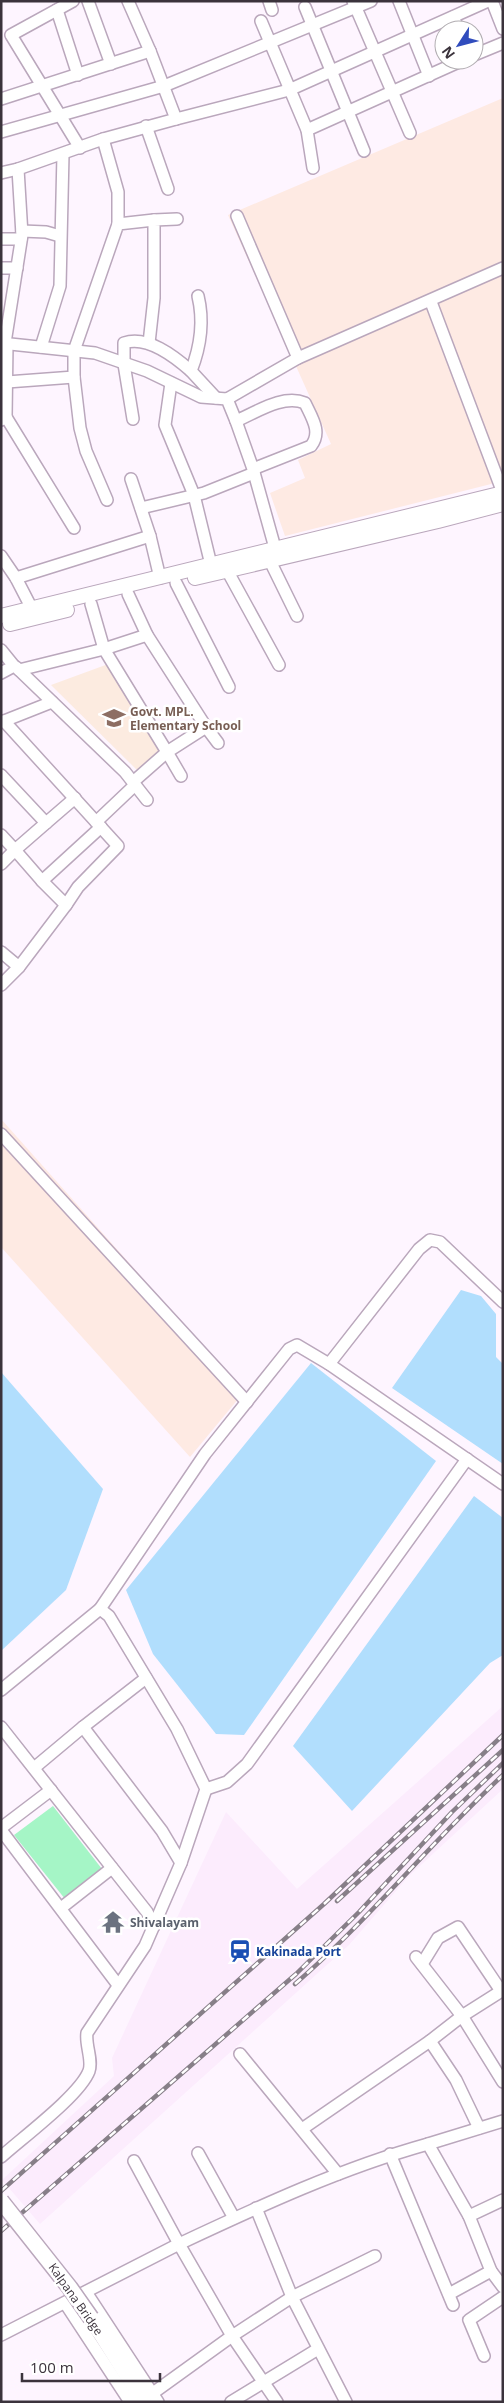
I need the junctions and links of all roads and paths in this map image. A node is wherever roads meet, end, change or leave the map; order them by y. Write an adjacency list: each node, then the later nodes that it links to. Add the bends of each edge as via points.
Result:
1 (73, 1): 9 (street)
2 (88, 1): 22 (street)
3 (128, 1): 19 (street)
4 (371, 1): 7 (street)
5 (399, 1): 15 (street)
6 (490, 1): 10 (street); 14 (street)
7 (354, 4): 13 (street); 21 (street)
8 (305, 7): 13 (street)
9 (57, 10): 16 (street); 25 (street)
10 (453, 17): 11 (street); 15 (street)
11 (454, 20)
12 (261, 21): 18 (street)
13 (312, 26): 18 (street); 24 (street)
14 (503, 29)
15 (412, 35): 21 (street); 26 (street)
16 (6, 38): 27 (street)
17 (503, 43): 20 (street)
18 (269, 44): 28 (street); 29 (street)
19 (150, 51): 22 (street); 28 (street)
20 (484, 51)
21 (375, 53): 24 (street); 30 (street)
22 (111, 64): 25 (street)
23 (442, 70): 26 (street)
24 (332, 73): 29 (street); 32 (street)
25 (78, 75): 27 (street)
26 (429, 76): 30 (street)
27 (44, 86): 31 (street); 33 (street)
28 (164, 86): 33 (street); 34 (street)
29 (289, 90): 34 (street); 36 (street)
30 (392, 93): 32 (street); 38 (street)
31 (1, 99)
32 (348, 113): 36 (street); 41 (street)
33 (61, 114): 37 (street); 40 (street)
34 (176, 120): 35 (street)
35 (146, 126): 39 (street); 46 (street)
36 (307, 130): 43 (street)
37 (1, 132)
38 (410, 133)
39 (103, 139): 40 (street); 50 (street, via 118,192)
40 (80, 148): 42 (street)
41 (364, 151)
42 (63, 154): 44 (street); 52 (street)
43 (313, 168)
44 (18, 169): 45 (street); 51 (street)
45 (1, 173)
46 (168, 189)
47 (236, 216): 63 (street)
48 (177, 219): 49 (street)
49 (154, 220): 50 (street); 59 (street, via 154,298)
50 (118, 224): 62 (street)
51 (21, 235): 52 (street, via 46,232); 53 (street); 55 (street)
52 (60, 236): 61 (street, via 60,286)
53 (1, 239)
54 (1, 268): 55 (street)
55 (17, 268): 60 (street)
56 (503, 268): 58 (street)
57 (198, 296): 65 (street, via 200,336)
58 (431, 302): 63 (street); 75 (street)
59 (149, 343): 64 (street, via 134,339 124,343); 65 (street)
60 (4, 345): 61 (street); 67 (street)
61 (41, 347): 62 (street)
62 (74, 350): 64 (street, via 95,353); 66 (street)
63 (298, 358): 69 (street)
64 (124, 364): 68 (street); 71 (street)
65 (191, 371): 69 (street)
66 (74, 377): 67 (street); 77 (street, via 86,451)
67 (7, 382): 70 (street)
68 (171, 383): 69 (street, via 201,397); 76 (street, via 165,425)
69 (221, 399): 72 (street)
70 (4, 418): 80 (street)
71 (133, 419)
72 (236, 421): 73 (street); 73 (street, via 286,400 296,399 305,403 316,427 316,440 311,446)
73 (254, 471): 76 (street); 82 (street)
74 (131, 479): 79 (street)
75 (503, 493): 82 (street)
76 (193, 496): 79 (street); 84 (street)
77 (107, 500)
78 (503, 504): 82 (street)
79 (141, 508): 81 (street)
80 (74, 528)
81 (150, 536): 86 (street); 87 (street)
82 (273, 554): 84 (street); 85 (street); 93 (street)
83 (1, 556): 86 (street)
84 (212, 570): 85 (street); 87 (street); 88 (street)
85 (228, 572): 98 (street)
86 (16, 578): 91 (street)
87 (160, 578): 91 (street)
88 (176, 583): 89 (street); 101 (street)
89 (128, 594): 90 (street); 95 (street)
90 (91, 604): 94 (street); 96 (street)
91 (32, 608): 92 (street)
92 (1, 616)
93 (297, 616)
94 (1, 626)
95 (147, 635): 96 (street); 104 (street)
96 (104, 649): 99 (street); 106 (street)
97 (1, 650): 99 (street)
98 (279, 665)
99 (17, 668): 100 (street); 102 (street)
100 (1, 674)
101 (229, 687)
102 (52, 702): 103 (street); 109 (street)
103 (2, 721): 110 (street)
104 (206, 727): 105 (street); 106 (street)
105 (218, 743)
106 (167, 752): 108 (street); 109 (street)
107 (1, 776): 112 (street)
108 (181, 776)
109 (134, 784): 111 (street); 113 (street)
110 (75, 798): 112 (street); 113 (street)
111 (147, 800)
112 (46, 823): 115 (street)
113 (99, 824): 117 (street); 118 (street, via 118,846 78,887)
114 (1, 835): 115 (street)
115 (15, 850): 116 (street); 117 (street)
116 (1, 864)
117 (42, 881): 118 (street)
118 (66, 905): 120 (street)
119 (1, 952): 120 (street)
120 (18, 967): 121 (street)
121 (1, 985)
122 (1, 1134): 125 (street)
123 (503, 1302): 124 (street, via 440,1242 430,1240 419,1249)
124 (329, 1364): 125 (street, via 297,1346 289,1349); 126 (street)
125 (247, 1402): 128 (street, via 205,1454)
126 (467, 1459): 127 (street); 134 (street, via 247,1764 227,1782)
127 (503, 1484)
128 (100, 1609): 129 (street, via 109,1616); 130 (street)
129 (146, 1678): 132 (street); 134 (street, via 177,1728)
130 (1, 1690)
131 (1, 1727): 133 (street)
132 (83, 1727): 133 (street); 137 (street, via 162,1831)
133 (34, 1768): 135 (street)
134 (206, 1789): 137 (street)
135 (51, 1790): 136 (street); 138 (street)
136 (1, 1829): 139 (street)
137 (181, 1862): 140 (street)
138 (112, 1868): 139 (street); 140 (street, via 147,1912)
139 (61, 1908): 141 (street)
140 (154, 1926): 141 (street, via 145,1946)
141 (118, 1985): 153 (street, via 87,2033 90,2069 86,2077 70,2096)
142 (502, 1991): 143 (street); 143 (street, via 458,1927 438,1938 419,1960)
143 (462, 2016): 144 (street); 146 (street)
144 (430, 2041): 148 (street, via 456,2080); 149 (street)
145 (240, 2054): 149 (street)
146 (503, 2082)
147 (503, 2121): 148 (street)
148 (479, 2128): 150 (street)
149 (302, 2129): 155 (street)
150 (428, 2144): 152 (street); 159 (street)
151 (198, 2153): 160 (street)
152 (390, 2154): 155 (street); 163 (street, via 451,2299)
153 (1, 2157)
154 (134, 2161): 161 (street)
155 (338, 2174): 158 (street)
156 (503, 2200): 159 (street)
157 (1, 2201): 174 (main road, Kalpana Bridge, bridge)
158 (256, 2208): 160 (street); 166 (street)
159 (469, 2216): 163 (street)
160 (234, 2218): 161 (street)
161 (179, 2244): 165 (street); 170 (street)
162 (375, 2256): 166 (street)
163 (491, 2271): 164 (street)
164 (503, 2287)
165 (86, 2292): 168 (street); 174 (street)
166 (292, 2297): 170 (street); 171 (street)
167 (503, 2297): 172 (street, via 469,2320)
168 (64, 2303): 169 (street); 175 (street)
169 (1, 2335)
170 (232, 2336): 173 (street); 174 (street)
171 (318, 2348): 173 (street); 178 (street)
172 (484, 2356)
173 (263, 2381): 176 (street); 177 (street)
174 (152, 2399)
175 (130, 2402)
176 (231, 2402)
177 (277, 2402)
178 (346, 2402)

